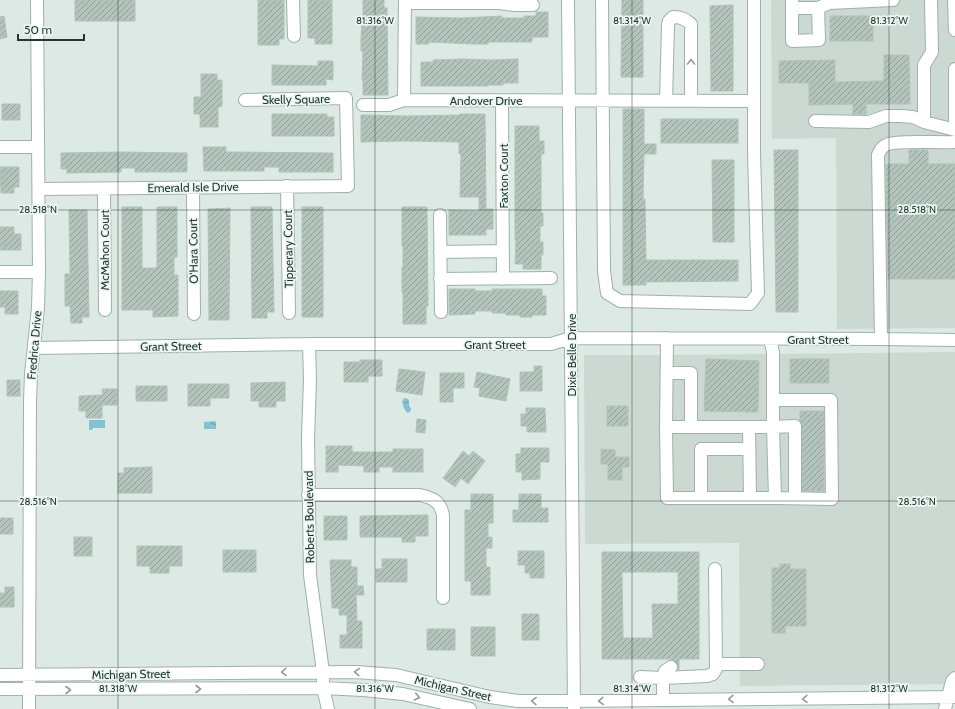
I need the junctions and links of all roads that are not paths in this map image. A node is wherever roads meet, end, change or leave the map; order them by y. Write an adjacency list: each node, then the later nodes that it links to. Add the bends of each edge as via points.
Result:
1 (37, 0): 31 (street, Fredrica Drive)
2 (293, 0): 15 (street)
3 (568, 0): 19 (street, Dixie Belle Drive)
4 (602, 0): 20 (street)
5 (754, 0): 24 (street)
6 (893, 0): 13 (street, via 829,3)
7 (931, 0): 27 (street, via 932,52 924,65)
8 (954, 0): 14 (street)
9 (405, 2): 10 (street); 18 (street)
10 (499, 2): 12 (street, via 515,6)
11 (792, 4): 13 (street); 13 (street, via 792,41 819,40)
12 (533, 6)
13 (818, 8)
14 (955, 30)
15 (294, 36)
16 (955, 69): 28 (street)
17 (245, 100): 33 (street, Skelly Square, via 346,98)
18 (404, 100): 21 (street, Andover Drive); 25 (street, Andover Drive, via 389,105)
19 (569, 100): 20 (street, Andover Drive); 21 (street, Andover Drive); 49 (street, Dixie Belle Drive)
20 (603, 100): 22 (street, Andover Drive); 24 (street, via 604,271 607,293 620,301 750,304 758,293)
21 (502, 101): 38 (street, Faxton Court)
22 (666, 101): 23 (street, Andover Drive); 23 (street, one-way to 22, via 691,24 677,17 673,17 668,25)
23 (691, 101): 24 (street, Andover Drive)
24 (754, 101)
25 (363, 105)
26 (815, 121): 27 (street, via 869,122 886,116 900,116 913,117)
27 (924, 122): 28 (street)
28 (955, 130)
29 (955, 142): 51 (street, via 886,144 878,155)
30 (0, 147): 31 (street)
31 (38, 147): 35 (street, Fredrica Drive)
32 (287, 186): 33 (street, Emerald Isle Drive); 34 (street, Emerald Isle Drive); 47 (street, Tipperary Court)
33 (348, 186)
34 (193, 188): 36 (street, Emerald Isle Drive); 48 (street, O'Hara Court)
35 (39, 189): 36 (street, Emerald Isle Drive); 41 (street, Fredrica Drive)
36 (104, 189): 45 (street, McMahon Court)
37 (440, 215): 39 (street)
38 (503, 251): 39 (street); 44 (street, Faxton Court)
39 (440, 252): 43 (street)
40 (0, 272): 41 (street)
41 (39, 272): 55 (street, Fredrica Drive)
42 (551, 278): 44 (street)
43 (440, 279): 44 (street); 46 (street)
44 (503, 279)
45 (105, 310)
46 (441, 312)
47 (289, 313)
48 (194, 314)
49 (571, 338): 50 (street, Grant Street); 54 (street, Grant Street, via 551,344); 85 (street, Dixie Belle Drive)
50 (667, 338): 52 (street, Grant Street); 56 (street)
51 (881, 339): 52 (street, Grant Street); 53 (street, Grant Street)
52 (770, 340): 57 (street, via 773,352)
53 (955, 340)
54 (309, 344): 55 (street, Grant Street); 63 (street, Roberts Boulevard)
55 (34, 348): 74 (street, Fredrica Drive, via 30,401)
56 (667, 372): 58 (street); 59 (street, via 691,373)
57 (773, 400): 61 (street); 67 (street, via 831,400 832,499)
58 (666, 427): 59 (street); 64 (street, via 666,498)
59 (691, 427): 60 (street)
60 (749, 427): 61 (street); 62 (street)
61 (773, 427): 66 (street); 67 (street, via 795,426)
62 (749, 449): 64 (street, via 701,449); 65 (street)
63 (308, 495): 69 (street, via 420,495 432,498 441,506 443,515); 72 (street, Roberts Boulevard, via 310,575)
64 (701, 498): 65 (street)
65 (750, 498): 66 (street)
66 (775, 498): 67 (street)
67 (795, 498)
68 (715, 569): 70 (street)
69 (443, 598)
70 (716, 664): 71 (street); 76 (street, via 714,674)
71 (758, 664)
72 (323, 672): 74 (street, Michigan Street, one-way to 74); 79 (street, Roberts Boulevard); 85 (street, Michigan Street, one-way to 72, via 490,697 396,675)
73 (0, 675): 74 (street, Michigan Street)
74 (29, 675): 81 (street, Fredrica Drive)
75 (640, 677): 77 (street)
76 (689, 677): 77 (street); 77 (street, via 675,667 665,671)
77 (663, 678): 83 (street)
78 (955, 678): 82 (street, via 952,681)
79 (323, 688): 81 (street, Michigan Street, one-way to 79); 87 (street, Roberts Boulevard); 88 (street, Michigan Street, one-way to 88, via 402,694)
80 (0, 689): 81 (street, Michigan Street)
81 (29, 690): 86 (street, Fredrica Drive)
82 (951, 697): 84 (street, Michigan Street, one-way to 84); 89 (street)
83 (663, 700): 84 (street, Michigan Street, one-way to 83); 85 (street, Michigan Street, one-way to 85)
84 (770, 704)
85 (574, 705)
86 (29, 709)
87 (328, 709)
88 (470, 709)
89 (945, 709)

